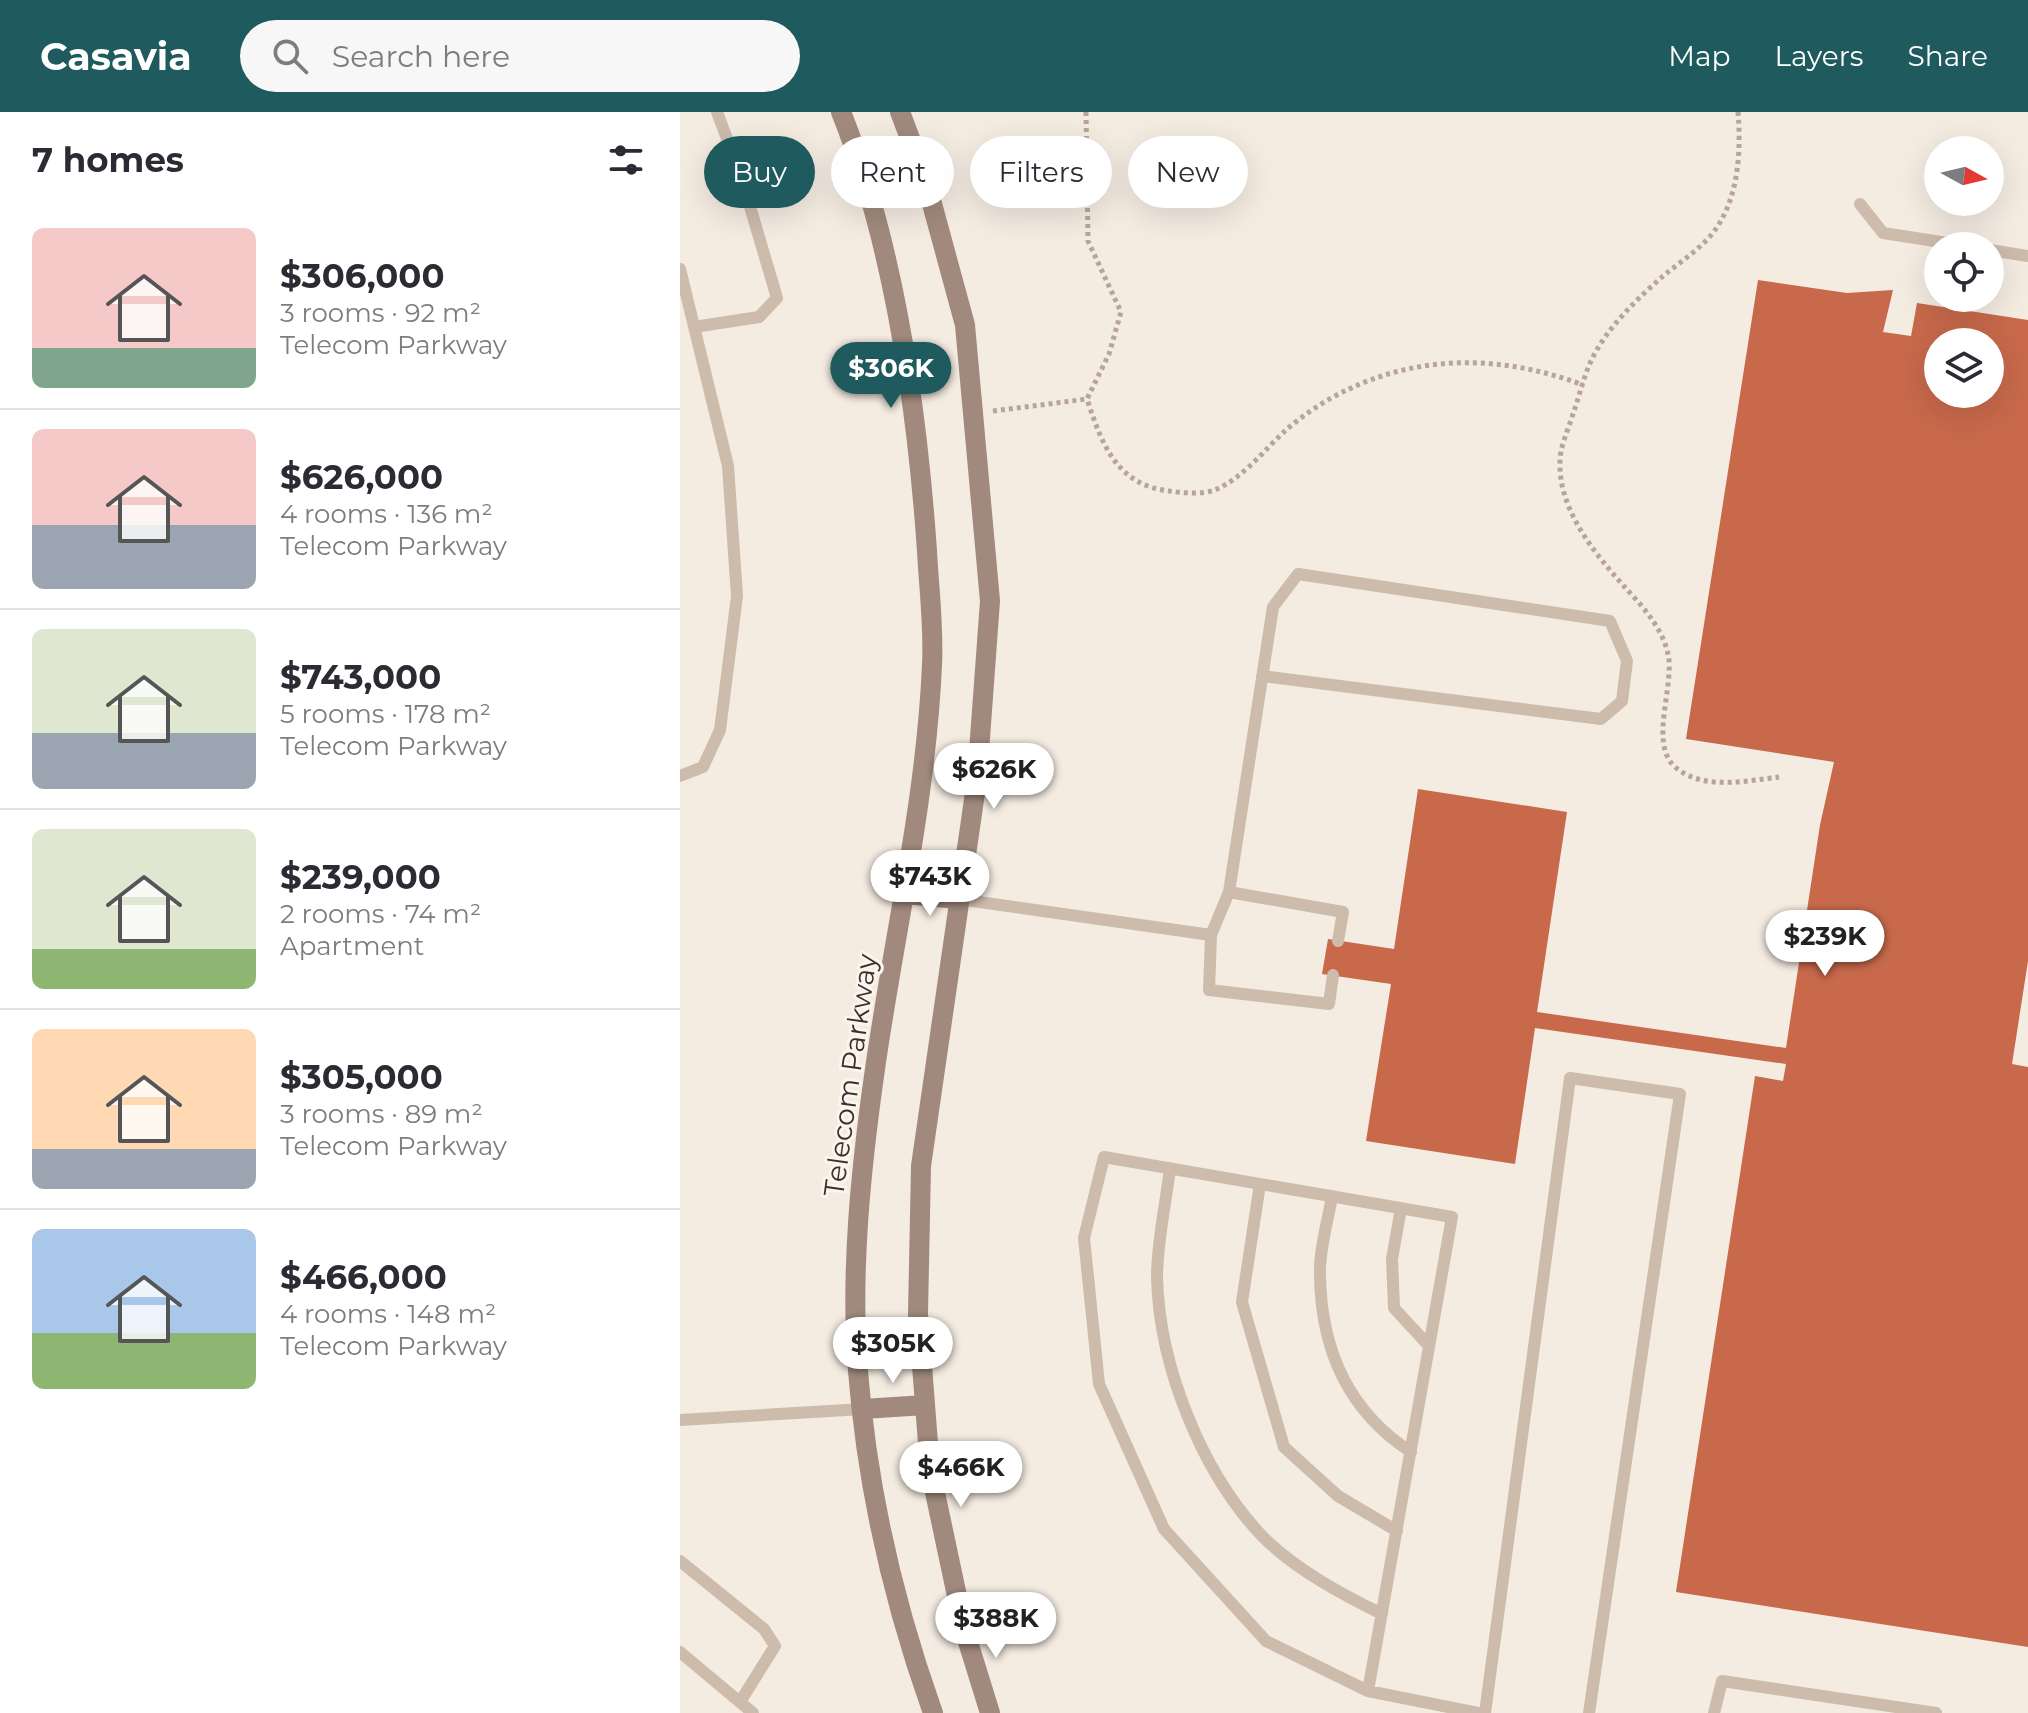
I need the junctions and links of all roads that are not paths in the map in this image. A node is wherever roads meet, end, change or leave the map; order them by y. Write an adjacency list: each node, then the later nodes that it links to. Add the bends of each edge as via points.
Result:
1 (717, 112): 9 (lane, via 777,298 759,317)
2 (841, 112): 13 (street, Telecom Parkway, via 858,155 890,285 922,480 933,664)
3 (900, 112): 14 (street, via 925,178 965,325 990,601 977,779)
4 (1860, 204): 5 (lane, via 1883,233)
5 (1924, 239)
6 (2004, 252): 7 (lane)
7 (2028, 256)
8 (680, 269): 9 (lane)
9 (694, 327): 11 (lane, via 728,466 737,596 720,730 703,767)
10 (1262, 676): 10 (lane, via 1273,607 1298,574 1610,621 1627,661 1622,701 1601,719); 12 (lane)
11 (680, 776)
12 (1229, 892): 15 (lane); 16 (lane, via 1343,912)
13 (905, 894): 14 (street); 24 (street, Telecom Parkway, via 874,1070 859,1218 858,1369)
14 (958, 899): 15 (lane); 23 (street, via 921,1166 918,1314)
15 (1211, 935): 17 (lane, via 1209,990 1329,1004)
16 (1338, 941)
17 (1333, 975)
18 (1170, 1168): 19 (lane); 29 (lane, via 1157,1277 1170,1365 1208,1463 1265,1538 1333,1589); 31 (lane, via 1104,1157 1084,1238 1099,1384 1164,1529 1266,1641)
19 (1260, 1184): 20 (lane); 27 (lane, via 1242,1302 1284,1447 1338,1496)
20 (1332, 1196): 21 (lane); 26 (lane, via 1320,1273 1325,1329 1350,1396 1381,1432)
21 (1401, 1208): 22 (lane, via 1392,1259 1394,1308); 22 (lane, via 1452,1217)
22 (1429, 1346): 26 (lane)
23 (925, 1405): 24 (street); 35 (street, via 933,1484 964,1629)
24 (863, 1409): 25 (lane); 34 (street, Telecom Parkway, via 892,1580)
25 (680, 1420)
26 (1411, 1452): 27 (lane)
27 (1397, 1531): 29 (lane)
28 (680, 1561): 32 (lane, via 764,1629 775,1646)
29 (1382, 1614): 31 (lane)
30 (680, 1652): 32 (lane)
31 (1368, 1691): 36 (lane)
32 (740, 1702): 33 (lane)
33 (753, 1713)
34 (933, 1713)
35 (990, 1713)
36 (1478, 1713)
37 (1485, 1713): 38 (lane, via 1570,1078 1680,1094)
38 (1589, 1713)
39 (1714, 1713): 40 (lane, via 1722,1681)
40 (1936, 1713)

